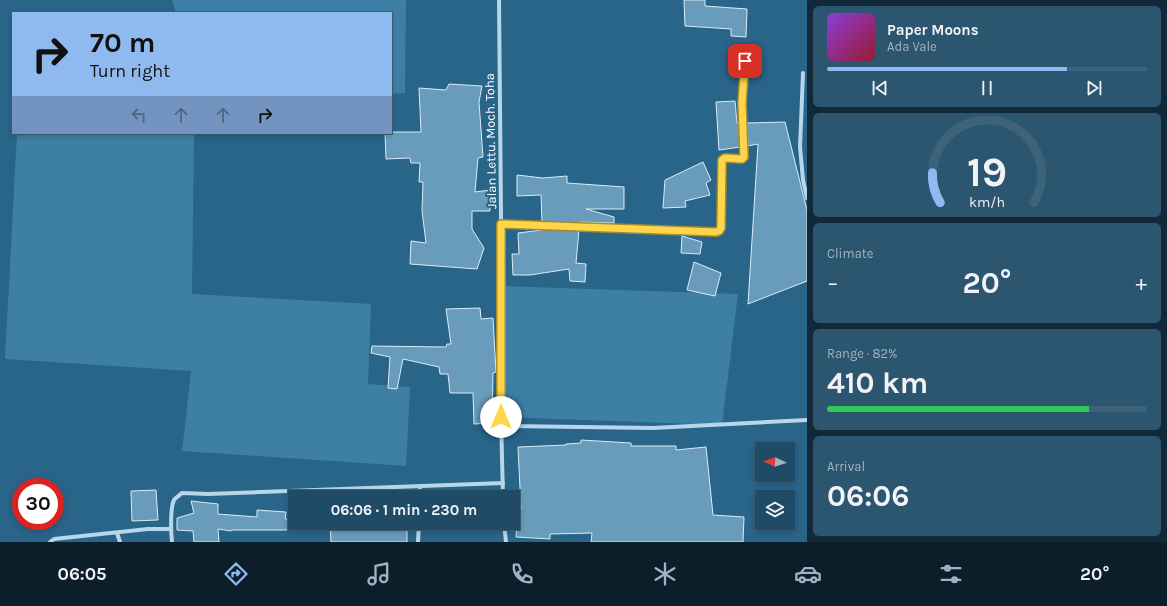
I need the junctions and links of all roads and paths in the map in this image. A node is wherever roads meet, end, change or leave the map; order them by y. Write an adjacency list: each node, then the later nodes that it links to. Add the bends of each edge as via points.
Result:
1 (499, 0): 5 (street, Jalan Lettu. Moch. Toha)
2 (746, 50): 5 (street, via 742,103 744,157 722,160 719,231)
3 (803, 73): 4 (street, via 800,147)
4 (807, 198)
5 (501, 224): 7 (street, Jalan Lettu. Moch. Toha)
6 (807, 420): 7 (street, via 653,428)
7 (501, 426): 8 (street, Jalan Lettu. Moch. Toha)
8 (503, 482): 9 (street); 11 (street, Jalan Lettu. Moch. Toha)
9 (420, 486): 10 (street); 12 (street, via 182,493 174,499)
10 (420, 490)
11 (503, 490)
12 (171, 529): 15 (street); 18 (street)
13 (419, 530): 19 (street)
14 (505, 530): 20 (street)
15 (117, 533): 16 (street); 17 (street)
16 (50, 542)
17 (120, 542)
18 (172, 542)
19 (418, 542)
20 (506, 542)

